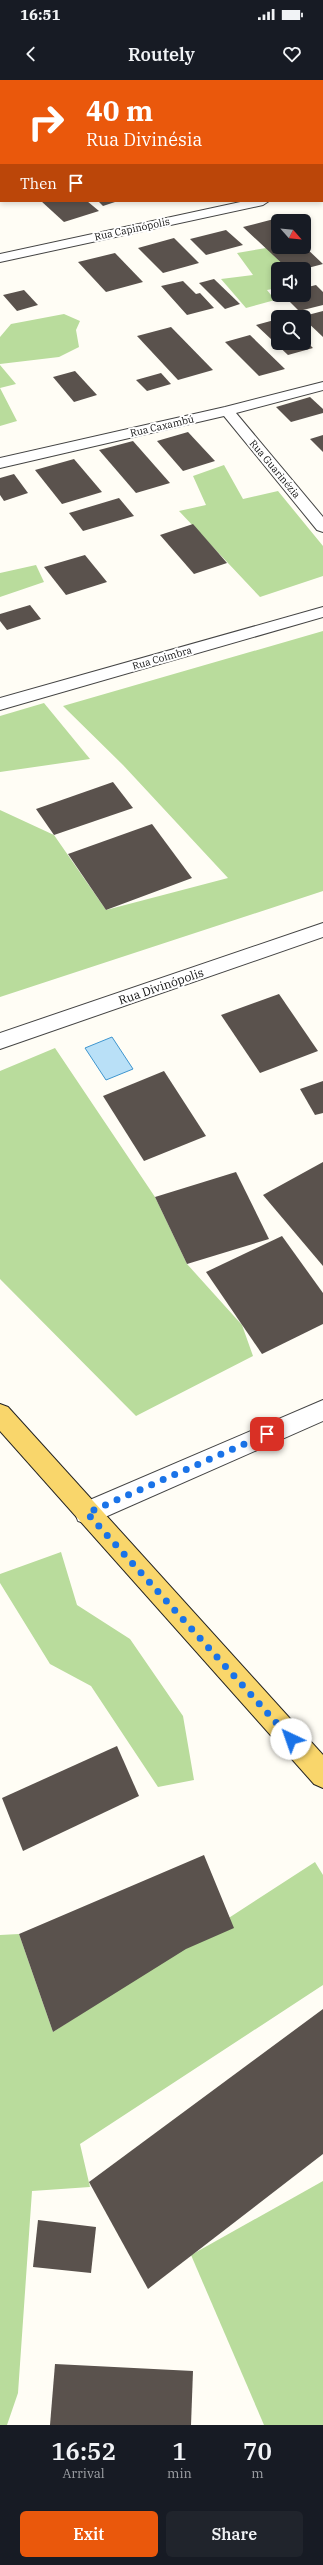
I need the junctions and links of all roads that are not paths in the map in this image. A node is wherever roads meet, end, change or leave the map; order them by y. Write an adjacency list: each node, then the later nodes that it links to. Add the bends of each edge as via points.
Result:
1 (258, 202): 2 (street, Rua Capinópolis)
2 (0, 258)
3 (323, 386): 4 (street, Rua Caxambú)
4 (227, 411): 5 (street, Rua Caxambú); 6 (street, Rua Guarinézia)
5 (0, 463)
6 (323, 527)
7 (323, 612): 8 (street, Rua Coimbra)
8 (0, 704)
9 (323, 930): 10 (street, Rua Divinópolis)
10 (0, 1041)
11 (323, 1410): 13 (street)
12 (4, 1425): 13 (main road)
13 (87, 1513): 14 (main road)
14 (323, 1775)

